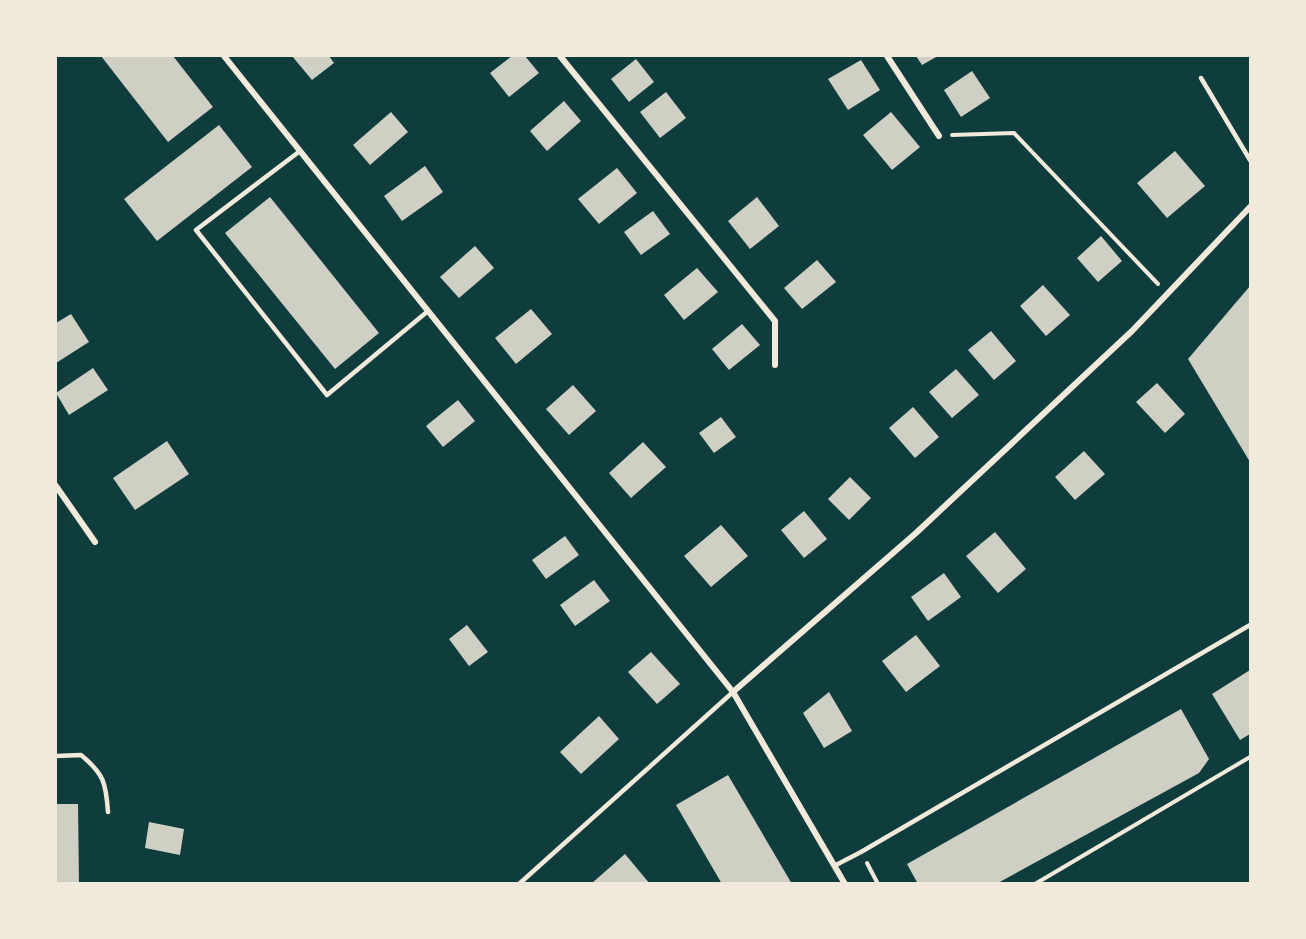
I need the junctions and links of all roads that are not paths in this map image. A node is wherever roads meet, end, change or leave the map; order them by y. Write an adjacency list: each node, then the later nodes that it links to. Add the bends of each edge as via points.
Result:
1 (224, 56): 6 (street)
2 (560, 56): 10 (street, via 775,321)
3 (887, 56): 5 (street)
4 (1201, 78): 7 (lane)
5 (939, 136)
6 (300, 151): 9 (street); 9 (lane, via 196,230 327,395)
7 (1251, 160)
8 (1251, 207): 14 (street, via 1132,331 916,533)
9 (428, 311): 14 (street)
10 (775, 365)
11 (56, 486): 12 (street)
12 (95, 542)
13 (1251, 624): 17 (lane)
14 (733, 692): 17 (street); 18 (lane)
15 (56, 756): 16 (lane, via 81,754 97,768 106,786)
16 (108, 812)
17 (834, 866): 19 (street)
18 (519, 884)
19 (845, 884)

